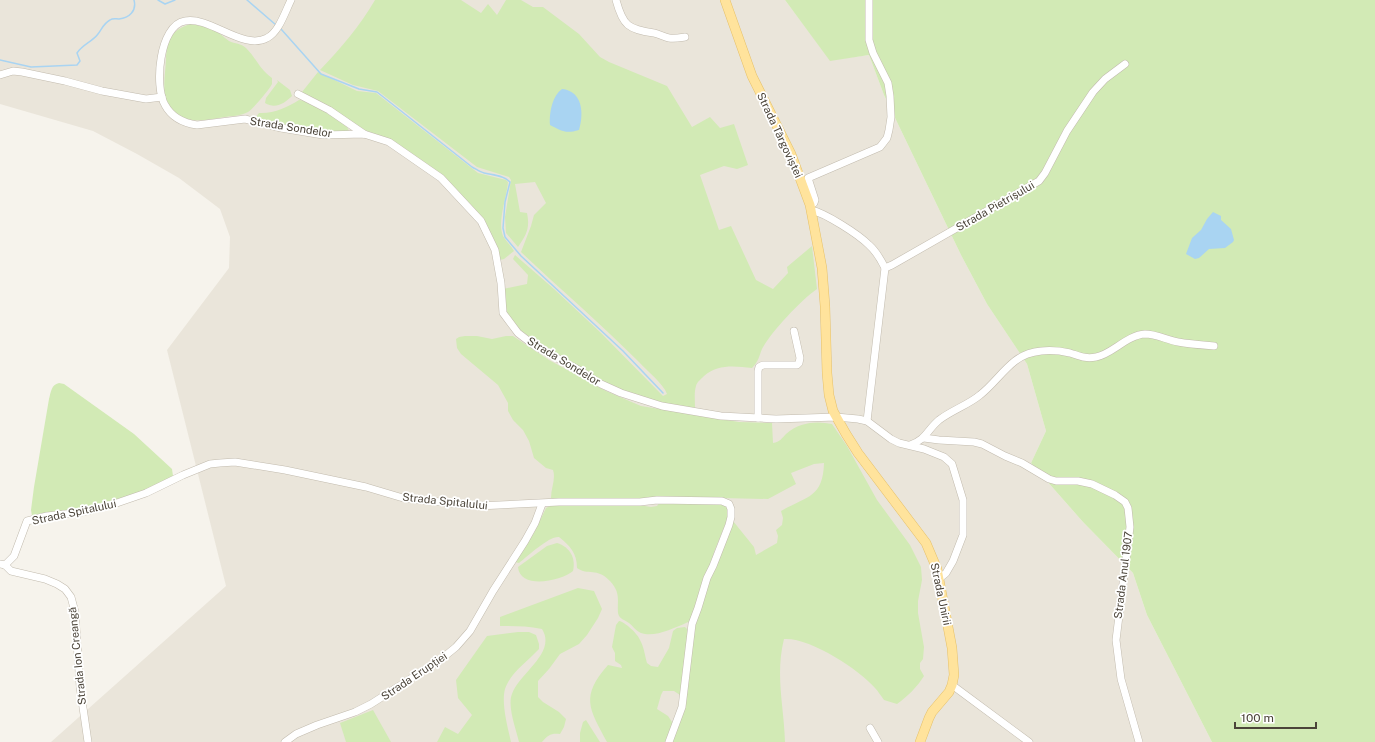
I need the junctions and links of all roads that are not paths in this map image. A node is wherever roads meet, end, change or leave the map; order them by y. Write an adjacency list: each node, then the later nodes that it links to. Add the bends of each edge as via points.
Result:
1 (291, 0): 9 (street, Strada Sondelor, via 275,32 266,39 252,41 191,20 177,24 167,35 163,52 159,88)
2 (616, 0): 5 (street, via 620,14 635,30 671,38)
3 (725, 0): 11 (main road, Strada Târgoviștei, via 752,76)
4 (869, 0): 11 (street, via 869,40 888,83 890,117 887,138 880,147)
5 (684, 37)
6 (1125, 64): 13 (street, Strada Pietrișului, via 1105,79 1090,96 1039,181)
7 (0, 75): 9 (street, via 13,71 22,72 146,99)
8 (298, 94): 10 (street, via 329,110)
9 (162, 97): 10 (street, Strada Sondelor, via 174,118 190,124 245,120 323,134)
10 (364, 134): 17 (street, Strada Sondelor, via 389,142 441,178 481,221 495,250 505,318 518,333 535,346 601,384 641,400 694,412)
11 (805, 180): 12 (main road, Strada Târgoviștei)
12 (810, 207): 13 (street, via 869,245); 16 (main road, Strada Târgoviștei, via 823,276 828,389)
13 (885, 268): 18 (street)
14 (794, 331): 17 (street, via 799,363 759,367)
15 (1214, 346): 19 (street, via 1177,342 1145,334 1125,341 1098,357 1082,358 1056,351 1033,353 1014,362 986,391 941,419)
16 (836, 417): 17 (street, Strada Sondelor); 18 (street); 23 (main road, Strada Unirii, via 865,463 926,543)
17 (758, 418)
18 (867, 421): 20 (street, via 891,439)
19 (924, 438): 20 (street); 32 (street, Strada Anul 1907, via 982,444 1049,479 1092,484 1125,502 1130,527 1116,640 1121,679)
20 (910, 445): 23 (street, via 937,453 952,464 963,500 964,535 953,561)
21 (542, 504): 22 (street, Strada Spitalului, via 478,506 403,498 366,487 285,470 235,462 210,464 146,494 83,512 28,521 14,556); 27 (street, Strada Erupției, via 525,541 470,631 456,647 371,704 296,734); 28 (street, Strada Spitalului, via 672,500 722,501 729,504 729,525 703,587 692,624 682,707)
22 (2, 565): 26 (street, Strada Ion Creangă, via 11,571 57,584 71,597 75,612 80,687)
23 (940, 578): 24 (main road, Strada Unirii, via 953,654)
24 (952, 685): 30 (main road, via 932,712); 31 (street)
25 (870, 728): 29 (street)
26 (88, 742)
27 (285, 742)
28 (669, 742)
29 (878, 742)
30 (920, 742)
31 (1029, 742)
32 (1139, 742)

